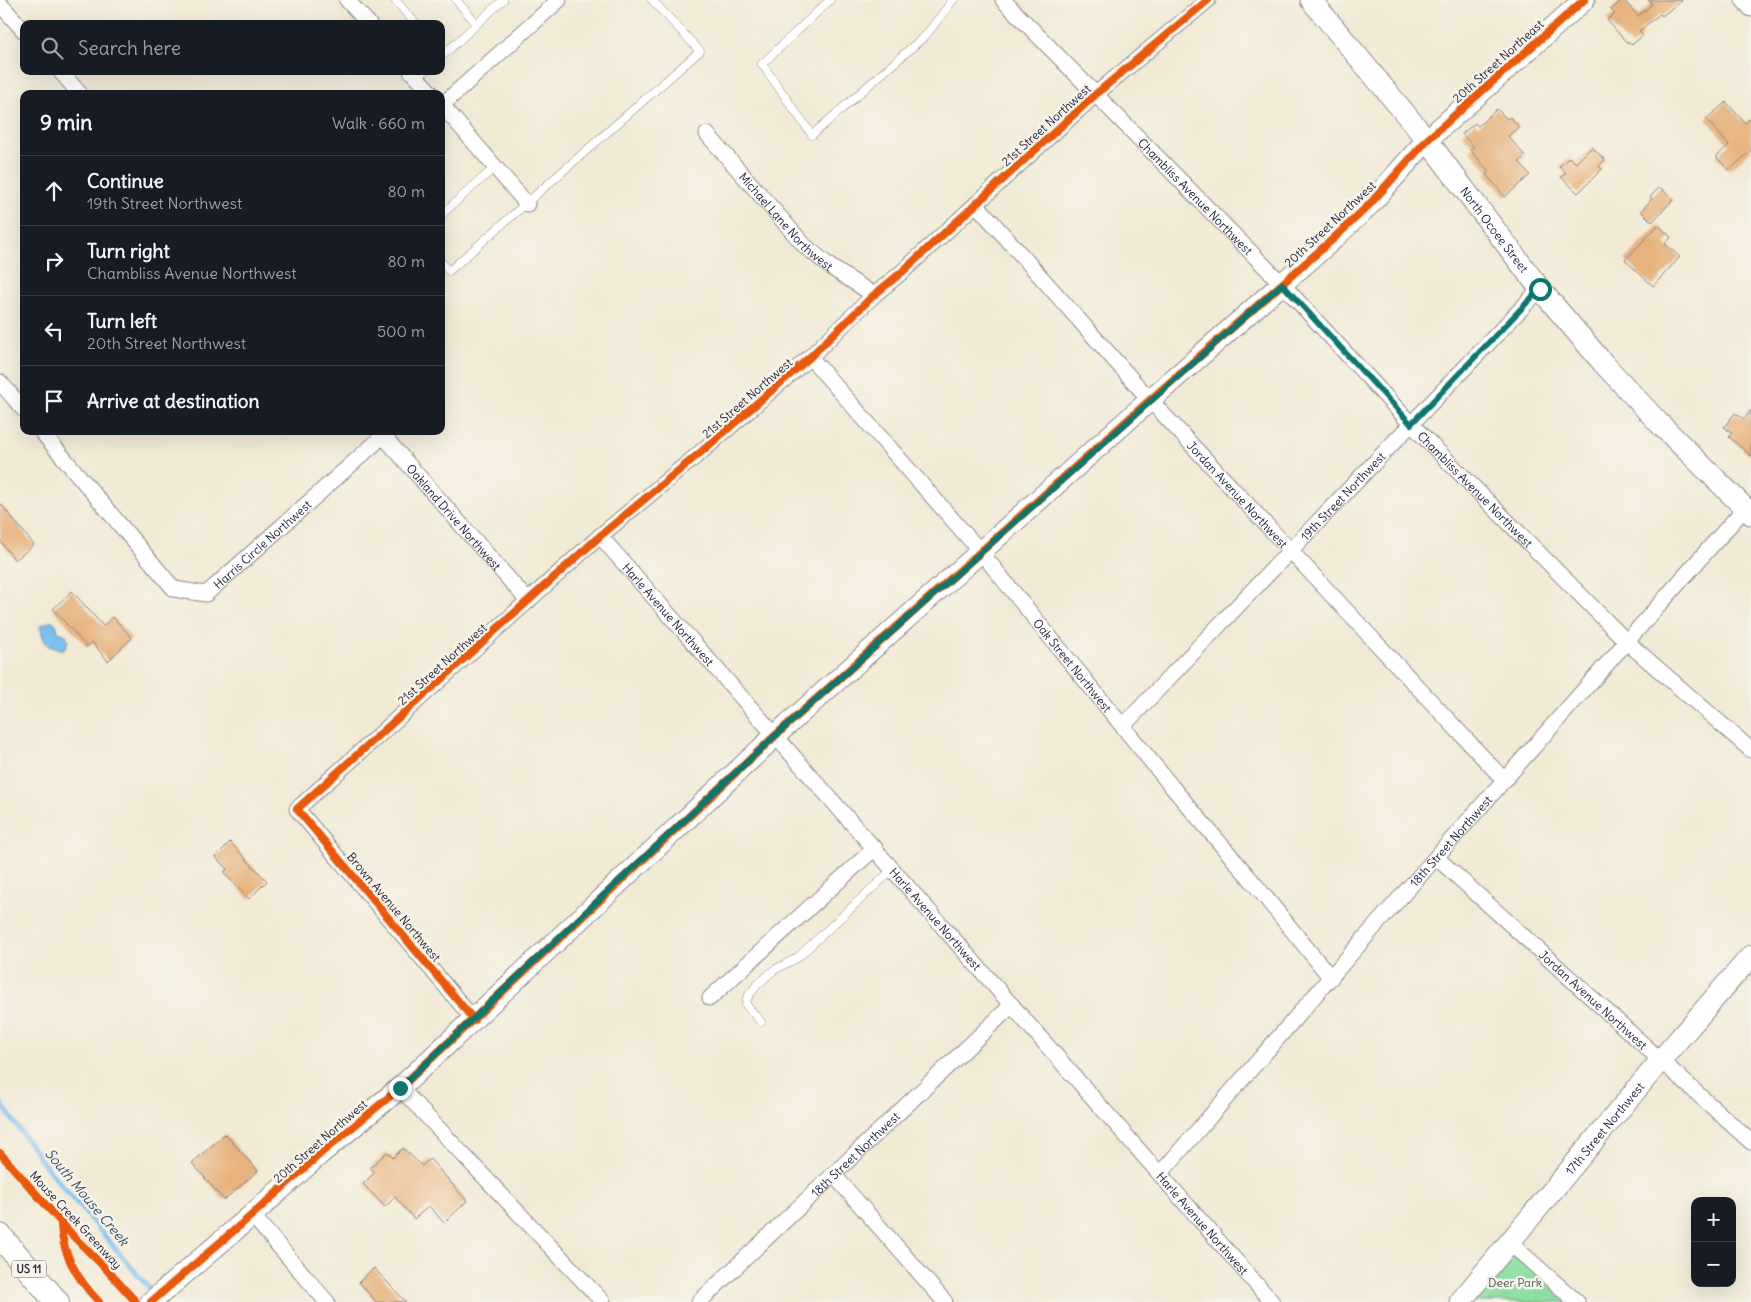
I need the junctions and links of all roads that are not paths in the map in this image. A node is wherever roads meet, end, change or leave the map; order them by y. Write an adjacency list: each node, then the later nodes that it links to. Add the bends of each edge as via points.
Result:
1 (347, 0): 16 (street)
2 (395, 0): 17 (lane)
3 (456, 0): 18 (lane)
4 (503, 0): 18 (lane)
5 (560, 0): 26 (street)
6 (652, 0): 31 (lane, via 700,51)
7 (830, 0): 8 (lane, via 762,64 812,135 926,35)
8 (953, 0)
9 (1003, 0): 25 (street, Chambliss Avenue Northwest)
10 (1208, 0): 25 (street, 21st Street Northwest)
11 (1311, 0): 29 (street, North Ocoee Street)
12 (1584, 0): 29 (street, 20th Street Northeast)
13 (1743, 0): 15 (street)
14 (0, 4): 19 (street)
15 (1751, 9)
16 (365, 20)
17 (412, 20)
18 (477, 24): 20 (lane)
19 (20, 26)
20 (445, 52)
21 (63, 75): 23 (street)
22 (419, 75): 24 (street)
23 (77, 90)
24 (429, 90)
25 (1096, 94): 32 (street, 21st Street Northwest); 35 (street, Chambliss Avenue Northwest)
26 (445, 101)
27 (445, 110): 30 (street)
28 (707, 134): 37 (street, Michael Lane Northwest, via 805,246)
29 (1427, 140): 35 (street, 20th Street Northwest, via 1369,205); 36 (street, North Ocoee Street)
30 (495, 167): 31 (street); 33 (lane)
31 (527, 204): 34 (lane, via 449,271)
32 (976, 204): 37 (street, 21st Street Northwest); 40 (street, Jordan Avenue Northwest)
33 (445, 211)
34 (445, 266)
35 (1282, 284): 40 (street, 20th Street Northwest); 42 (street, Chambliss Avenue Northwest)
36 (1540, 289): 42 (street, 19th Street Northwest); 46 (street, North Ocoee Street, via 1658,422)
37 (874, 295): 38 (street, 21st Street Northwest)
38 (810, 358): 47 (street, 21st Street Northwest); 48 (street, Oak Street Northwest)
39 (0, 382): 41 (street)
40 (1150, 400): 48 (street, 20th Street Northwest); 49 (street, Jordan Avenue Northwest)
41 (20, 405)
42 (1411, 424): 49 (street, 19th Street Northwest); 51 (street, Chambliss Avenue Northwest)
43 (45, 435): 44 (street, Harris Circle Northwest, via 174,589 206,594)
44 (379, 435)
45 (383, 435): 50 (street, Oakland Drive Northwest)
46 (1748, 511): 51 (street, 18th Street Northwest)
47 (600, 536): 50 (street, 21st Street Northwest); 53 (street, Harle Avenue Northwest)
48 (980, 551): 52 (street, Oak Street Northwest); 53 (street, 20th Street Northwest)
49 (1291, 552): 52 (street, 19th Street Northwest); 55 (street, Jordan Avenue Northwest)
50 (528, 601): 56 (street, 21st Street Northwest)
51 (1626, 642): 54 (street, Chambliss Avenue Northwest); 55 (street, 18th Street Northwest)
52 (1123, 726): 61 (street, Oak Street Northwest)
53 (776, 735): 57 (street, Harle Avenue Northwest); 64 (street, 20th Street Northwest)
54 (1751, 750)
55 (1504, 780): 58 (street, 18th Street Northwest)
56 (297, 808): 64 (street, Brown Avenue Northwest)
57 (875, 848): 59 (street, Harle Avenue Northwest); 62 (street)
58 (1436, 858): 61 (street, 18th Street Northwest); 66 (street, Jordan Avenue Northwest)
59 (893, 869): 63 (street, Harle Avenue Northwest); 65 (lane, via 797,958 774,970 757,985 746,1005)
60 (1751, 956): 66 (street, 17th Street Northwest)
61 (1331, 978): 70 (street, 18th Street Northwest)
62 (710, 998)
63 (1012, 1005): 69 (street, 18th Street Northwest); 70 (street, Harle Avenue Northwest)
64 (474, 1020): 67 (street, 20th Street Northwest)
65 (761, 1022)
66 (1660, 1061): 68 (street, Jordan Avenue Northwest); 73 (street, 17th Street Northwest)
67 (400, 1088): 71 (street, 20th Street Northwest); 77 (street)
68 (1751, 1142)
69 (833, 1174): 78 (street, 18th Street Northwest); 79 (street)
70 (1160, 1174): 80 (street, Harle Avenue Northwest)
71 (252, 1215): 74 (street, 20th Street Northwest); 76 (street)
72 (0, 1236): 75 (main road, US 11)
73 (1510, 1243): 81 (street, 17th Street Northwest); 82 (street)
74 (158, 1295)
75 (57, 1302)
76 (327, 1302)
77 (603, 1302)
78 (698, 1302)
79 (945, 1302)
80 (1272, 1302)
81 (1460, 1302)
82 (1577, 1302)

